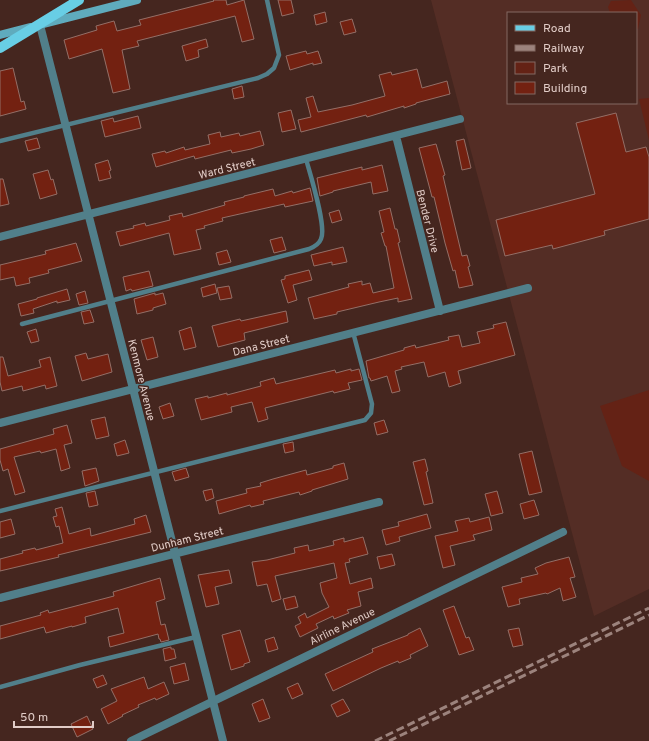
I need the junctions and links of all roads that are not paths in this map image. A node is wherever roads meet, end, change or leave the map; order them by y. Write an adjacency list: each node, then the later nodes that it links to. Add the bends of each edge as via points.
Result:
1 (79, 0): 4 (main road)
2 (137, 0): 4 (street)
3 (267, 0): 8 (lane, via 279,55 274,68 267,74)
4 (40, 24): 5 (street); 6 (main road); 8 (street, Kenmore Avenue)
5 (0, 35)
6 (0, 48)
7 (460, 119): 9 (street, Ward Street)
8 (65, 126): 10 (lane); 12 (street, Kenmore Avenue)
9 (396, 136): 11 (street, Ward Street); 16 (street, Bender Drive)
10 (0, 141)
11 (306, 159): 12 (street, Ward Street); 15 (lane, via 323,227 321,240 316,246)
12 (88, 214): 13 (street, Ward Street); 15 (street, Kenmore Avenue)
13 (0, 237)
14 (528, 288): 16 (street, Dana Street)
15 (110, 302): 17 (lane); 19 (street, Kenmore Avenue)
16 (440, 311): 18 (street, Dana Street)
17 (22, 324)
18 (353, 332): 19 (street, Dana Street); 21 (lane, via 372,404 371,413 365,420)
19 (133, 389): 20 (street, Dana Street); 21 (street, Kenmore Avenue)
20 (0, 422)
21 (154, 472): 23 (lane); 25 (street, Kenmore Avenue)
22 (379, 502): 25 (street, Dunham Street)
23 (0, 511)
24 (563, 532): 29 (street, Airline Avenue)
25 (175, 553): 26 (street, Dunham Street); 27 (street, Kenmore Avenue)
26 (0, 598)
27 (196, 637): 28 (lane); 29 (street, Kenmore Avenue)
28 (0, 687)
29 (213, 701): 30 (street, Airline Avenue); 31 (street, Kenmore Avenue)
30 (132, 741)
31 (223, 741)

